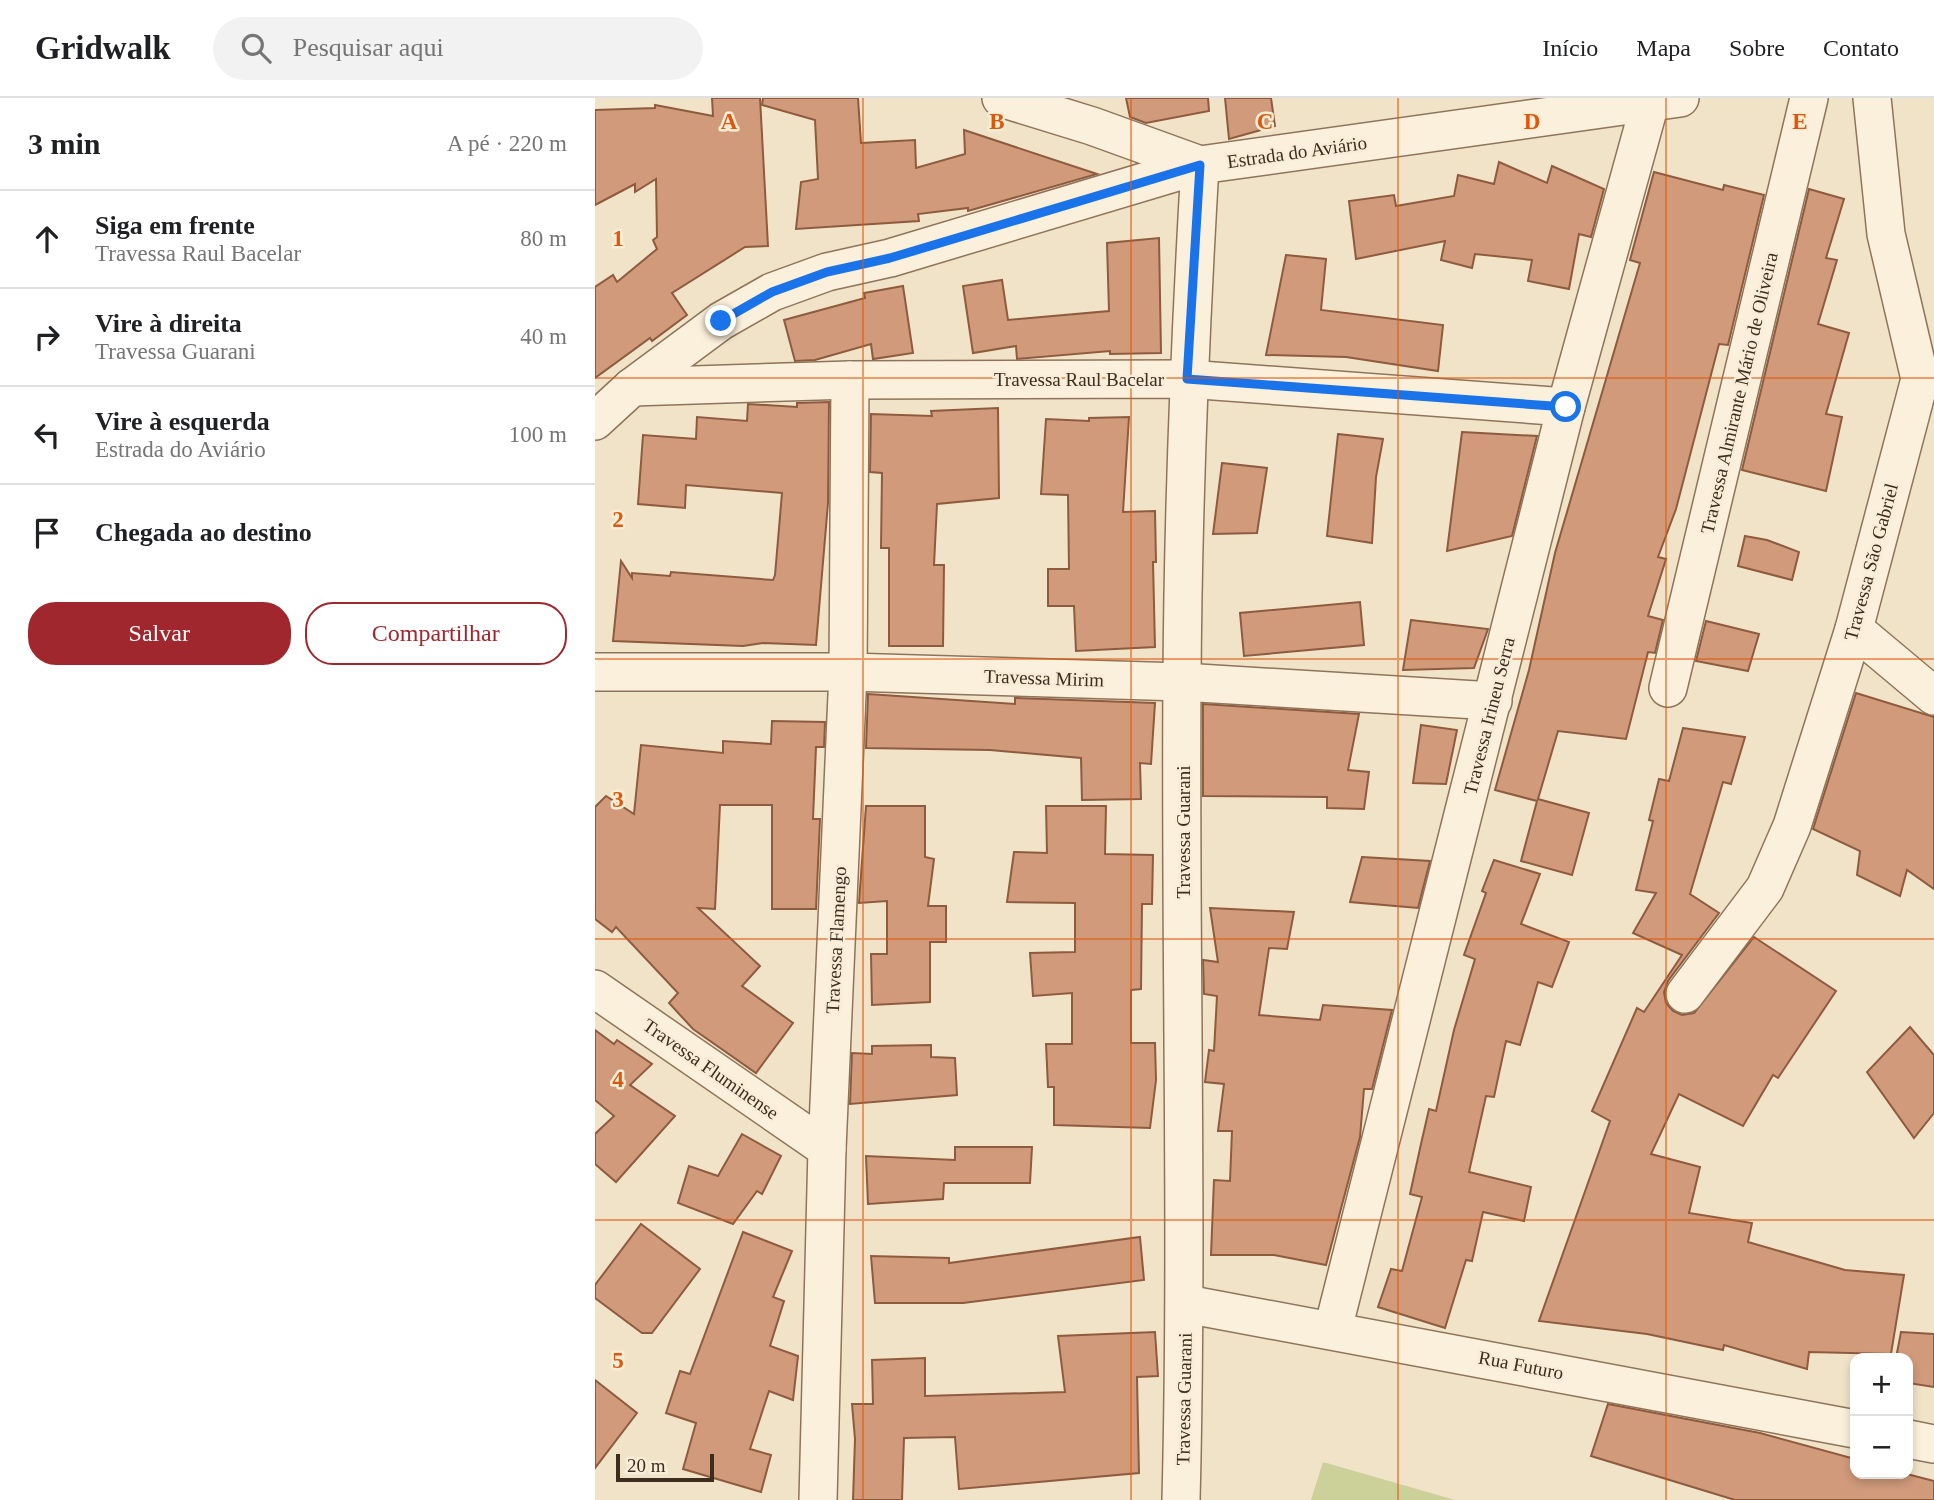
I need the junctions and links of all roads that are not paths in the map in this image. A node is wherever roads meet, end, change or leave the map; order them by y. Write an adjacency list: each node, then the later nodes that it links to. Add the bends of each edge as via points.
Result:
1 (1001, 98): 5 (street)
2 (1809, 98): 16 (street, Travessa Almirante Mário de Oliveira)
3 (1872, 98): 8 (street, Travessa São Gabriel, via 1886,234)
4 (1665, 101): 5 (street, Estrada do Aviário); 10 (street, Travessa Irineu Serra)
5 (1200, 165): 6 (street, Travessa Guarani); 9 (street, Estrada do Aviário, via 890,258 827,272 772,292 721,321)
6 (1187, 379): 7 (street, Travessa Raul Bacelar); 10 (street, Travessa Raul Bacelar); 15 (street, Travessa Guarani)
7 (850, 380): 9 (street, Travessa Raul Bacelar); 14 (street, Travessa Flamengo)
8 (1927, 381): 12 (street, Travessa São Gabriel)
9 (632, 387): 11 (street, Estrada do Aviário)
10 (1566, 407): 18 (street, Travessa Irineu Serra)
11 (595, 421)
12 (1854, 629): 17 (street); 20 (street, Travessa São Gabriel, via 1792,826 1765,888)
13 (595, 671): 14 (street, Travessa Mirim)
14 (848, 672): 15 (street, Travessa Mirim); 21 (street, Travessa Flamengo)
15 (1182, 682): 18 (street, Travessa Mirim); 22 (street, Travessa Guarani)
16 (1668, 688)
17 (1934, 696)
18 (1493, 701): 23 (street, Travessa Irineu Serra)
19 (595, 989): 21 (street, Travessa Fluminense)
20 (1685, 994)
21 (827, 1149): 27 (street, Travessa Flamengo)
22 (1186, 1304): 23 (street, Rua Futuro); 28 (street, Travessa Guarani)
23 (1333, 1329): 24 (street, Rua Futuro)
24 (1850, 1428)
25 (1913, 1440): 26 (street)
26 (1934, 1444)
27 (818, 1500)
28 (1181, 1500)

